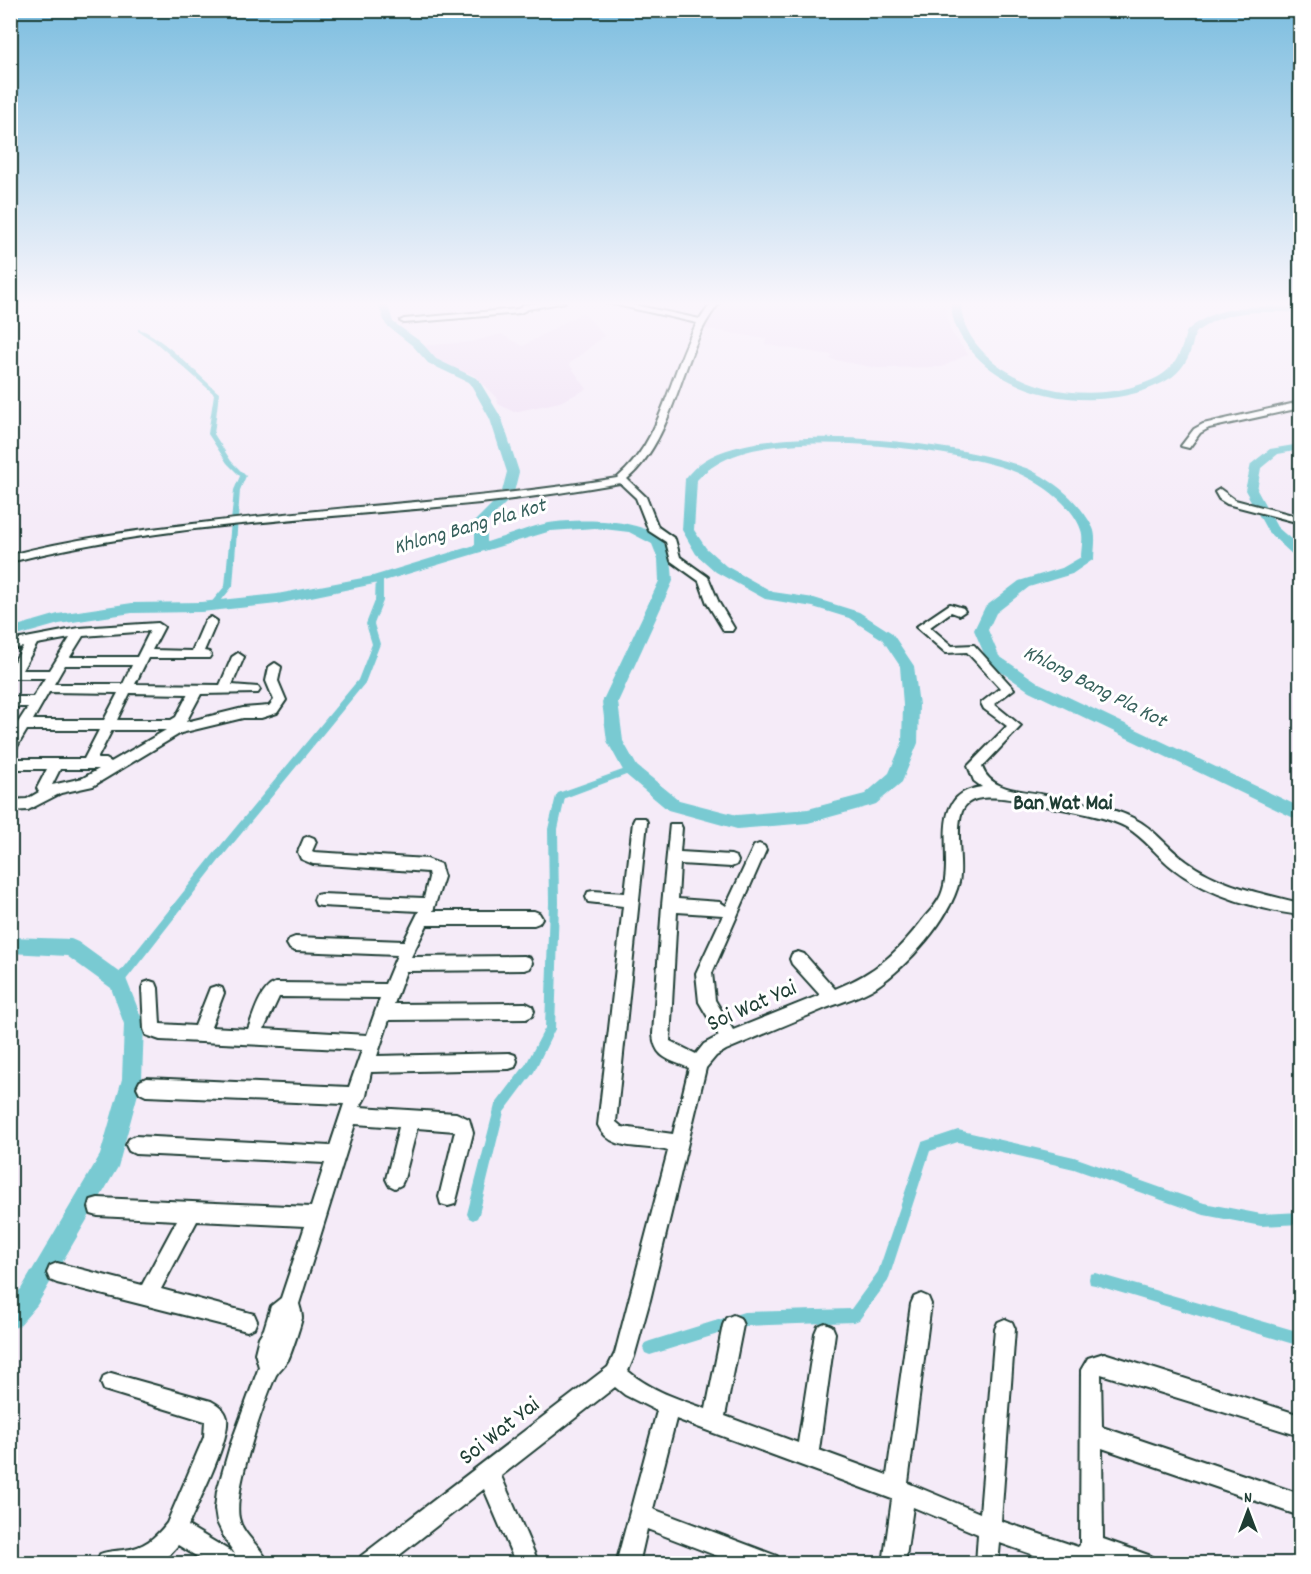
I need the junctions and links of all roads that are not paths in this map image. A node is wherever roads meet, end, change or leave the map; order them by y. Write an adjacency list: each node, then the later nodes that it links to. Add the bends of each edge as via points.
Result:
1 (679, 375): 4 (street, via 646,451)
2 (1300, 405): 3 (street, via 1206,426)
3 (1186, 446)
4 (621, 479): 7 (street, via 515,496 241,519 100,538); 10 (street, via 643,500 653,529 671,541 675,559 704,579)
5 (1220, 492): 6 (street, via 1226,500)
6 (1300, 520)
7 (12, 558)
8 (959, 610): 35 (street, via 950,608 922,627 950,650 970,648 1008,689 987,703 1015,726 975,766 979,777)
9 (211, 621): 14 (street, via 201,655)
10 (728, 628)
11 (79, 632): 12 (street); 14 (street, via 157,626); 16 (street)
12 (33, 640): 13 (street); 18 (street)
13 (10, 645)
14 (142, 657): 16 (street); 21 (street)
15 (237, 657): 23 (street)
16 (62, 661): 19 (street)
17 (275, 667): 36 (street, via 273,681 280,700 273,710 177,729 84,784 60,788 29,806)
18 (12, 674): 19 (street)
19 (54, 674): 20 (street)
20 (46, 688): 21 (street); 25 (street)
21 (126, 689): 22 (street); 27 (street)
22 (197, 689): 23 (street); 27 (street, via 178,723)
23 (224, 689): 26 (street, via 251,690)
24 (10, 702): 25 (street)
25 (38, 702): 28 (street)
26 (238, 710)
27 (107, 726): 28 (street); 32 (street)
28 (18, 729): 29 (street)
29 (10, 747)
30 (10, 764): 31 (street)
31 (56, 764): 32 (street); 34 (street)
32 (88, 764): 33 (street)
33 (106, 764)
34 (44, 788)
35 (997, 792): 48 (street, Soi Wat Yai, via 1125,820 1178,864 1208,883); 58 (street, Soi Wat Yai, via 980,792 958,802 951,817 953,883 948,898 914,944 869,983)
36 (10, 806)
37 (640, 822): 45 (street)
38 (675, 828): 41 (street)
39 (309, 842): 49 (street, via 305,852 313,858 415,863 435,868 437,877)
40 (759, 850): 63 (street, via 704,973 707,1002)
41 (673, 858): 42 (street); 46 (street)
42 (731, 861)
43 (593, 897): 45 (street)
44 (321, 900): 49 (street)
45 (631, 900): 73 (street, via 607,1125 619,1135)
46 (669, 905): 47 (street); 67 (street, via 662,1045)
47 (720, 909)
48 (1300, 909)
49 (426, 911): 50 (street); 52 (street)
50 (534, 918)
51 (295, 944): 52 (street)
52 (404, 956): 54 (street); 56 (street)
53 (798, 959): 58 (street)
54 (524, 963)
55 (150, 988): 61 (street, via 152,1029)
56 (391, 992): 60 (street); 62 (street, via 275,990)
57 (216, 993): 61 (street)
58 (833, 998): 63 (street, Soi Wat Yai)
59 (526, 1011): 60 (street)
60 (384, 1012): 64 (street)
61 (200, 1034): 62 (street)
62 (253, 1037): 64 (street)
63 (730, 1040): 67 (street, Soi Wat Yai, via 710,1050)
64 (374, 1043): 66 (street)
65 (509, 1061): 66 (street)
66 (368, 1064): 69 (street)
67 (699, 1064): 73 (street, Soi Wat Yai)
68 (146, 1088): 69 (street)
69 (357, 1096): 70 (street)
70 (351, 1115): 71 (street); 74 (street)
71 (410, 1119): 75 (street); 76 (street, via 463,1125)
72 (135, 1145): 74 (street)
73 (679, 1145): 87 (street, Soi Wat Yai, via 626,1351)
74 (338, 1155): 79 (street)
75 (395, 1179)
76 (448, 1197)
77 (98, 1207): 78 (street)
78 (192, 1211): 79 (street); 81 (street)
79 (318, 1217): 103 (street, via 289,1304 292,1317 279,1333 280,1354 269,1367 226,1505 227,1521)
80 (57, 1273): 81 (street)
81 (147, 1296): 83 (street)
82 (921, 1304): 95 (street)
83 (247, 1321)
84 (733, 1325): 90 (street)
85 (1005, 1329): 98 (street)
86 (825, 1333): 93 (street)
87 (615, 1374): 89 (street, via 632,1388); 94 (street, Soi Wat Yai)
88 (111, 1383): 99 (street, via 211,1412 216,1418 214,1437)
89 (669, 1406): 90 (street); 97 (street)
90 (714, 1420): 93 (street)
91 (1300, 1425): 92 (street, via 1104,1363 1091,1370)
92 (1091, 1434): 96 (street); 100 (street)
93 (807, 1457): 95 (street)
94 (489, 1472): 104 (street, Soi Wat Yai); 105 (street)
95 (900, 1491): 98 (street); 108 (street)
96 (1300, 1505)
97 (639, 1515): 106 (street); 107 (street)
98 (990, 1528): 100 (street, via 1080,1560); 109 (street)
99 (175, 1531): 101 (street, via 162,1549 146,1558); 102 (street)
100 (1092, 1546): 110 (street)
101 (108, 1562)
102 (230, 1563)
103 (258, 1563)
104 (369, 1563)
105 (528, 1563)
106 (627, 1563)
107 (769, 1563)
108 (894, 1563)
109 (987, 1563)
110 (1143, 1563)

